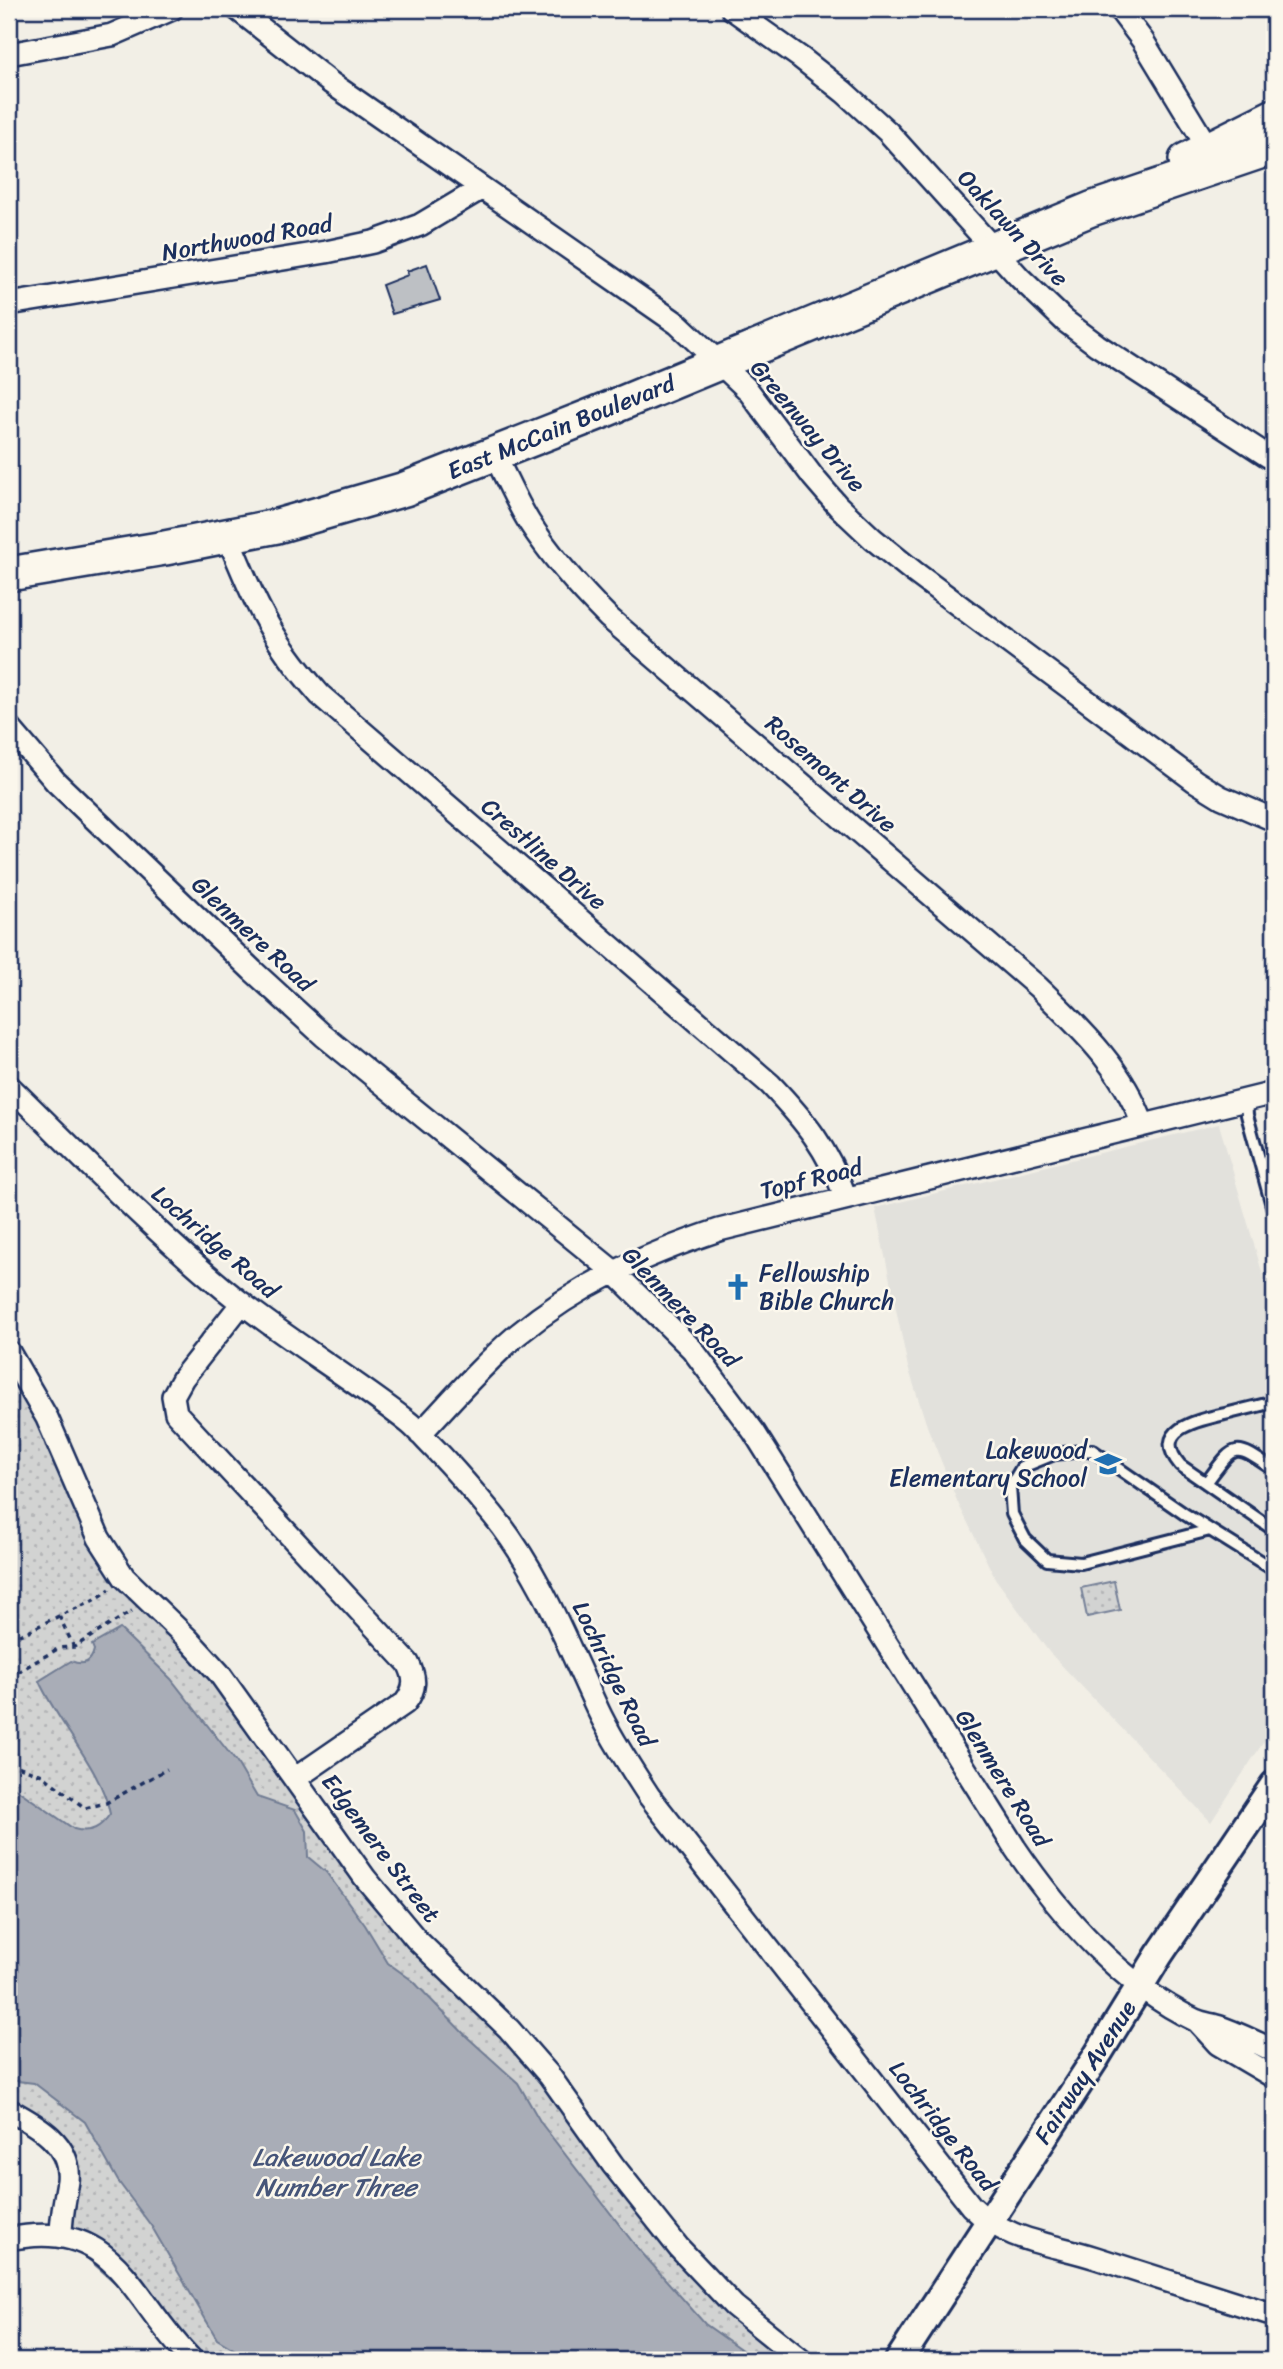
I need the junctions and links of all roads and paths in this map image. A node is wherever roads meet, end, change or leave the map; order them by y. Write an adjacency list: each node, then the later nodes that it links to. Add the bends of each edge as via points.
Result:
1 (172, 9): 5 (street, via 112,35)
2 (236, 9): 9 (street, Greenway Drive, via 331,83)
3 (732, 9): 11 (street, Oaklawn Drive, via 801,58 879,124)
4 (1119, 9): 8 (street)
5 (9, 54)
6 (1274, 116): 8 (main road, East McCain Boulevard)
7 (1274, 147): 10 (main road, East McCain Boulevard)
8 (1208, 148): 10 (main road, East McCain Boulevard)
9 (482, 188): 12 (street, Northwood Road, via 419,225 373,242); 13 (street, Greenway Drive, via 640,296)
10 (1091, 209): 11 (main road, East McCain Boulevard)
11 (995, 249): 13 (main road, East McCain Boulevard); 15 (street, Oaklawn Drive, via 1065,321)
12 (9, 304)
13 (720, 363): 14 (main road, East McCain Boulevard); 19 (street, Greenway Drive, via 747,388 830,496 873,539 1195,781)
14 (494, 454): 16 (main road, East McCain Boulevard, via 347,507); 23 (street, Rosemont Drive, via 529,522 579,588 1038,987 1110,1063 1130,1092)
15 (1274, 460)
16 (227, 536): 17 (main road, East McCain Boulevard); 24 (street, Crestline Drive, via 272,631 320,695 770,1084 829,1157)
17 (9, 574)
18 (9, 727): 26 (street, Glenmere Road, via 56,782 314,1027)
19 (1274, 820)
20 (9, 1086): 27 (street, Lochridge Road, via 169,1240)
21 (1274, 1093): 22 (street, Topf Road)
22 (1246, 1100): 23 (street, Topf Road); 25 (lane)
23 (1143, 1125): 24 (street, Topf Road)
24 (845, 1198): 26 (street, Topf Road, via 719,1230)
25 (1274, 1213)
26 (613, 1271): 30 (street, Topf Road, via 517,1336); 46 (street, Glenmere Road, via 692,1349 754,1432 1042,1888 1086,1938)
27 (242, 1303): 30 (street, Lochridge Road, via 364,1388); 44 (street, via 183,1378 173,1396 176,1413 408,1663 415,1685 405,1703)
28 (9, 1352): 36 (street, Edgemere Street, via 47,1418 99,1538)
29 (1274, 1402): 32 (lane, via 1189,1422 1175,1434 1172,1455)
30 (420, 1434): 51 (street, Lochridge Road, via 517,1547 562,1627 598,1712 649,1796)
31 (1274, 1470): 32 (lane, via 1243,1450 1235,1450)
32 (1206, 1483): 34 (lane)
33 (1210, 1530): 33 (lane, via 1092,1450 1054,1454 1023,1467 1010,1487 1012,1514 1025,1539 1047,1560 1081,1563); 35 (lane)
34 (1274, 1530)
35 (1274, 1570)
36 (124, 1577): 37 (street, Edgemere Street); 38 (path, via 95,1601)
37 (148, 1601): 40 (path); 44 (street, Edgemere Street, via 219,1673)
38 (59, 1616): 39 (path); 40 (path)
39 (9, 1637)
40 (74, 1647): 41 (path, via 58,1648)
41 (9, 1677)
42 (9, 1763): 43 (path, via 42,1774 85,1808 106,1803)
43 (167, 1769)
44 (296, 1778): 56 (street, Edgemere Street, via 399,1921 509,2028 679,2248 734,2306)
45 (1274, 1785): 46 (street, Fairway Avenue)
46 (1140, 1985): 47 (street, Glenmere Road); 51 (street, Fairway Avenue)
47 (1198, 2021): 48 (street, Glenmere Road); 49 (street, Glenmere Road, via 1218,2044)
48 (1274, 2050)
49 (1274, 2077)
50 (9, 2110): 52 (street, via 59,2145 68,2168)
51 (988, 2222): 54 (street, Lochridge Road, via 1018,2238); 57 (street, Fairway Avenue)
52 (61, 2235): 53 (street); 55 (street, via 108,2256)
53 (9, 2239)
54 (1274, 2315)
55 (192, 2360)
56 (801, 2360)
57 (899, 2360)

